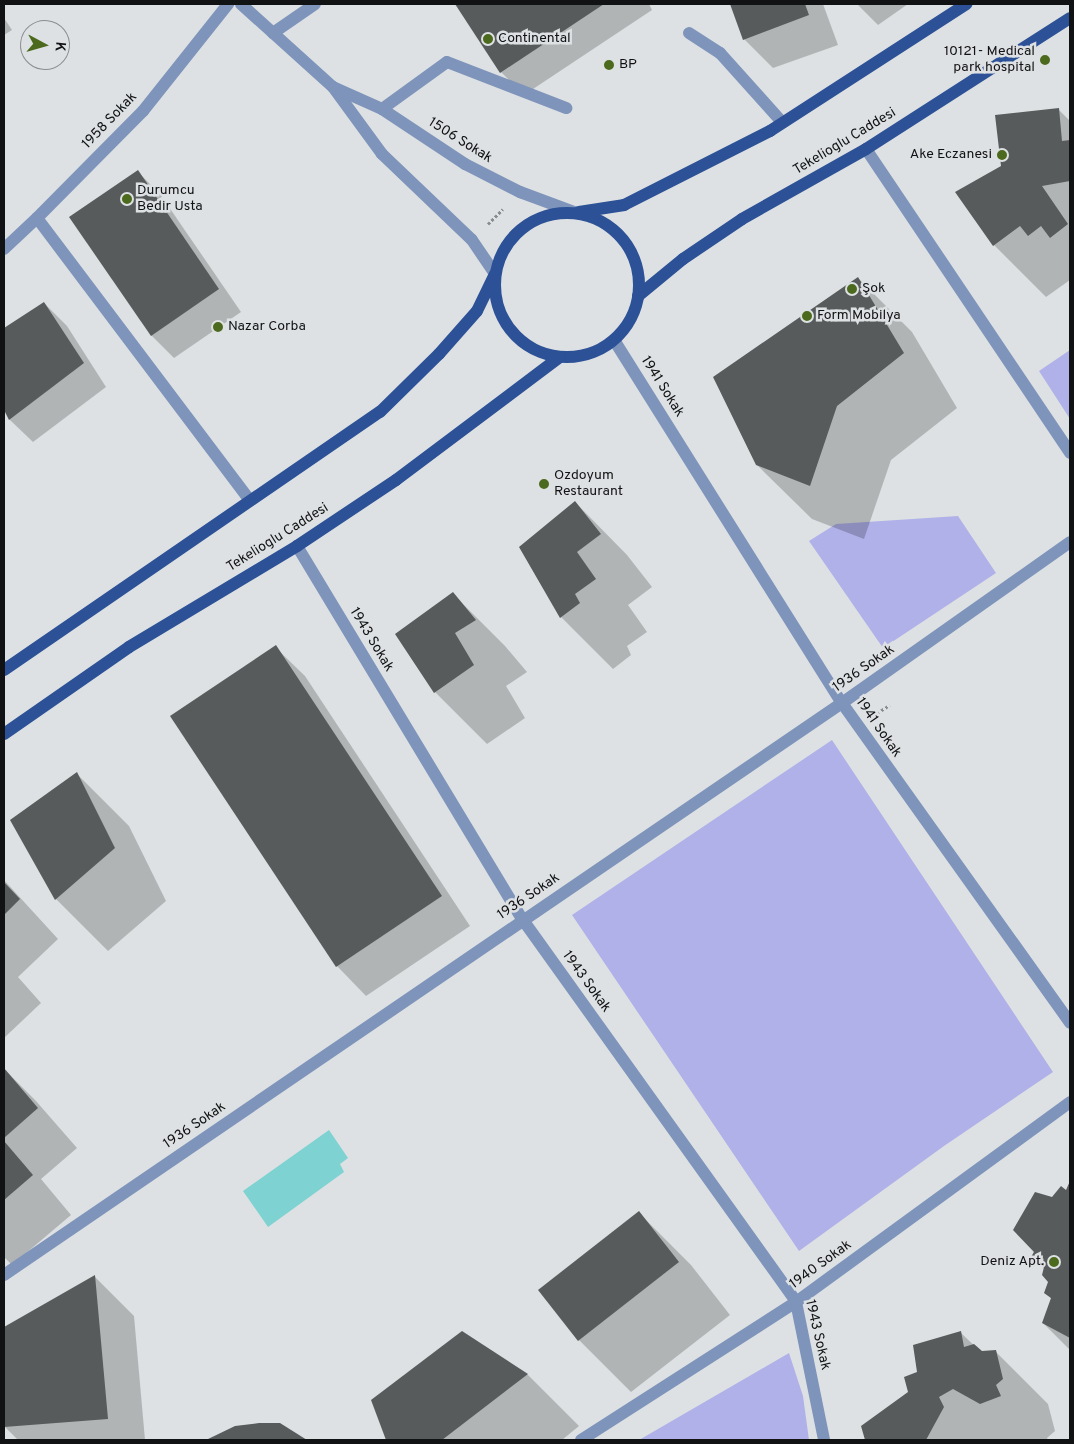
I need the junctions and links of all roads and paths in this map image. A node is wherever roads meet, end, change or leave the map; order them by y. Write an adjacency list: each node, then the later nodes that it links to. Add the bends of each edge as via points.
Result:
1 (228, 4): 15 (street, 1958 Sokak, via 143,111)
2 (241, 4): 6 (street, 1506 Sokak)
3 (315, 4): 6 (street)
4 (966, 4): 11 (main road)
5 (1070, 18): 12 (main road, Tekelioglu Caddesi)
6 (273, 32): 8 (street, 1506 Sokak)
7 (689, 34): 11 (street, via 720,53)
8 (333, 87): 10 (street, 1506 Sokak); 16 (street, 1506 Sokak, via 382,154)
9 (566, 108): 10 (street, via 447,62)
10 (382, 109): 13 (street, 1506 Sokak, via 465,164)
11 (782, 122): 14 (main road, via 624,205)
12 (866, 149): 19 (main road, Tekelioglu Caddesi, via 742,219 683,259); 22 (street)
13 (520, 192): 14 (street, 1506 Sokak); 16 (path)
14 (574, 212): 18 (main road, via 552,213 520,230 502,252); 19 (main road, via 597,218 621,238 630,250 638,272)
15 (38, 218): 17 (street, 1958 Sokak); 23 (street)
16 (472, 240): 18 (street, 1506 Sokak)
17 (4, 249)
18 (495, 274): 21 (main road, via 500,312 510,330 541,353); 23 (main road, via 477,311 380,412)
19 (638, 296): 20 (main road, via 634,312)
20 (614, 340): 21 (main road, via 579,356); 27 (street, 1941 Sokak)
21 (560, 357): 25 (main road, Tekelioglu Caddesi, via 396,480)
22 (1070, 452)
23 (250, 501): 26 (main road)
24 (1070, 542): 27 (street, 1936 Sokak)
25 (297, 546): 28 (main road, Tekelioglu Caddesi, via 129,647); 29 (street, 1943 Sokak)
26 (4, 670)
27 (842, 703): 29 (street, 1936 Sokak); 30 (street, 1941 Sokak)
28 (4, 734)
29 (523, 920): 32 (street, 1936 Sokak); 33 (street, 1943 Sokak)
30 (1070, 1023)
31 (1070, 1102): 33 (street, 1940 Sokak)
32 (4, 1275)
33 (796, 1302): 34 (street, 1940 Sokak); 35 (street, 1943 Sokak)
34 (581, 1440)
35 (824, 1440)

